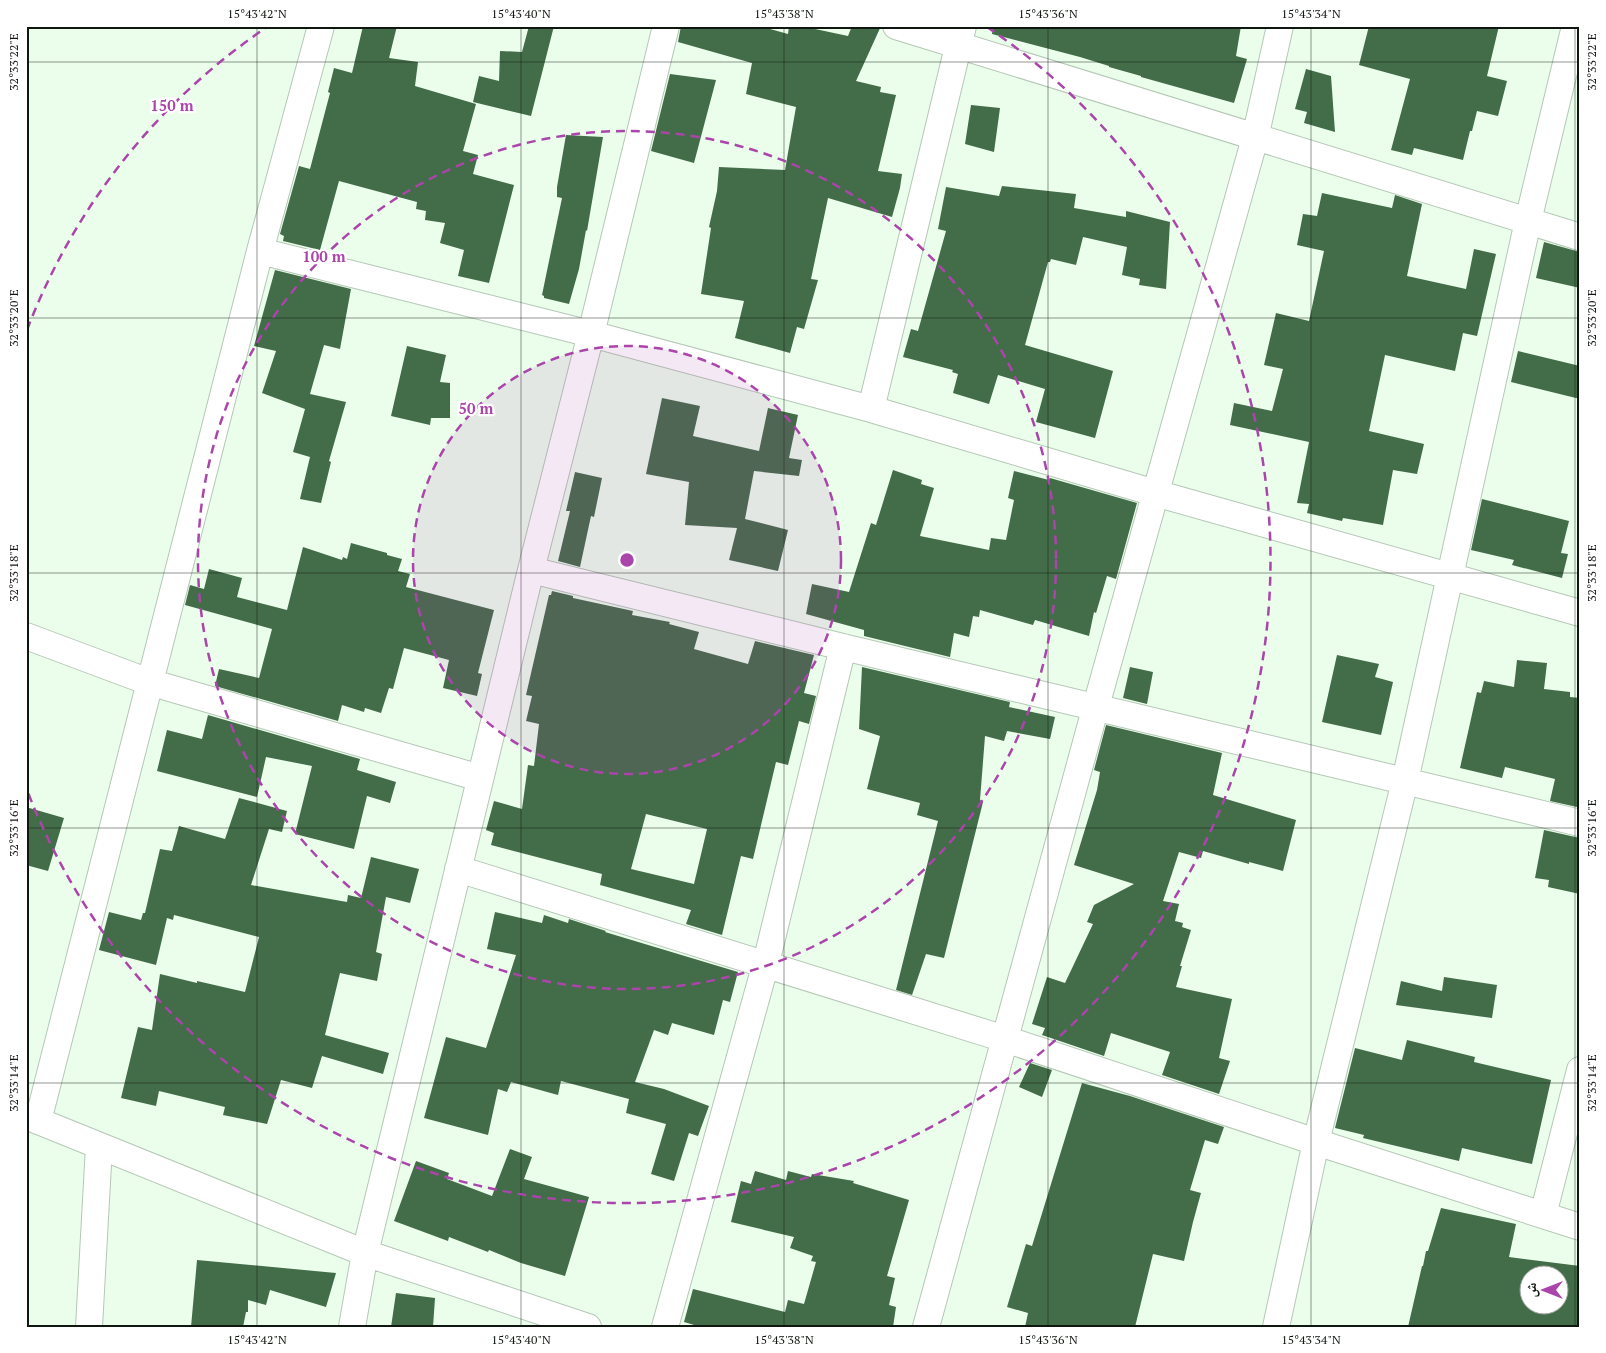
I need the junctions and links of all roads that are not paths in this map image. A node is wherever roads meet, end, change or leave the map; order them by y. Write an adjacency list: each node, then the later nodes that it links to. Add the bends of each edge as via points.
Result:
1 (321, 26): 10 (street)
2 (666, 26): 11 (street)
3 (896, 26): 6 (street)
4 (1280, 26): 7 (street)
5 (1575, 26): 8 (street)
6 (960, 36): 7 (street); 12 (street)
7 (1255, 138): 8 (street); 13 (street)
8 (1528, 221): 9 (street); 15 (street)
9 (1580, 237)
10 (260, 251): 11 (street); 19 (street)
11 (592, 334): 12 (street); 14 (street)
12 (871, 409): 13 (street)
13 (1155, 493): 15 (street); 20 (street)
14 (531, 570): 18 (street); 21 (street)
15 (1450, 577): 16 (street); 22 (street)
16 (1580, 613)
17 (26, 636): 19 (street)
18 (843, 647): 20 (street); 25 (street)
19 (150, 682): 21 (street); 28 (street)
20 (1096, 706): 22 (street); 26 (street)
21 (480, 778): 24 (street)
22 (1405, 781): 23 (street); 29 (street)
23 (1580, 823)
24 (458, 869): 25 (street); 33 (street)
25 (766, 963): 26 (street); 37 (street)
26 (1005, 1038): 29 (street); 38 (street)
27 (1580, 1070): 31 (street)
28 (32, 1119): 30 (street)
29 (1316, 1142): 31 (street); 39 (street)
30 (99, 1146): 33 (street); 34 (street)
31 (1543, 1215): 32 (street)
32 (1580, 1227)
33 (365, 1253): 35 (street); 36 (street)
34 (89, 1327)
35 (352, 1327)
36 (588, 1327)
37 (665, 1327)
38 (926, 1327)
39 (1276, 1327)

